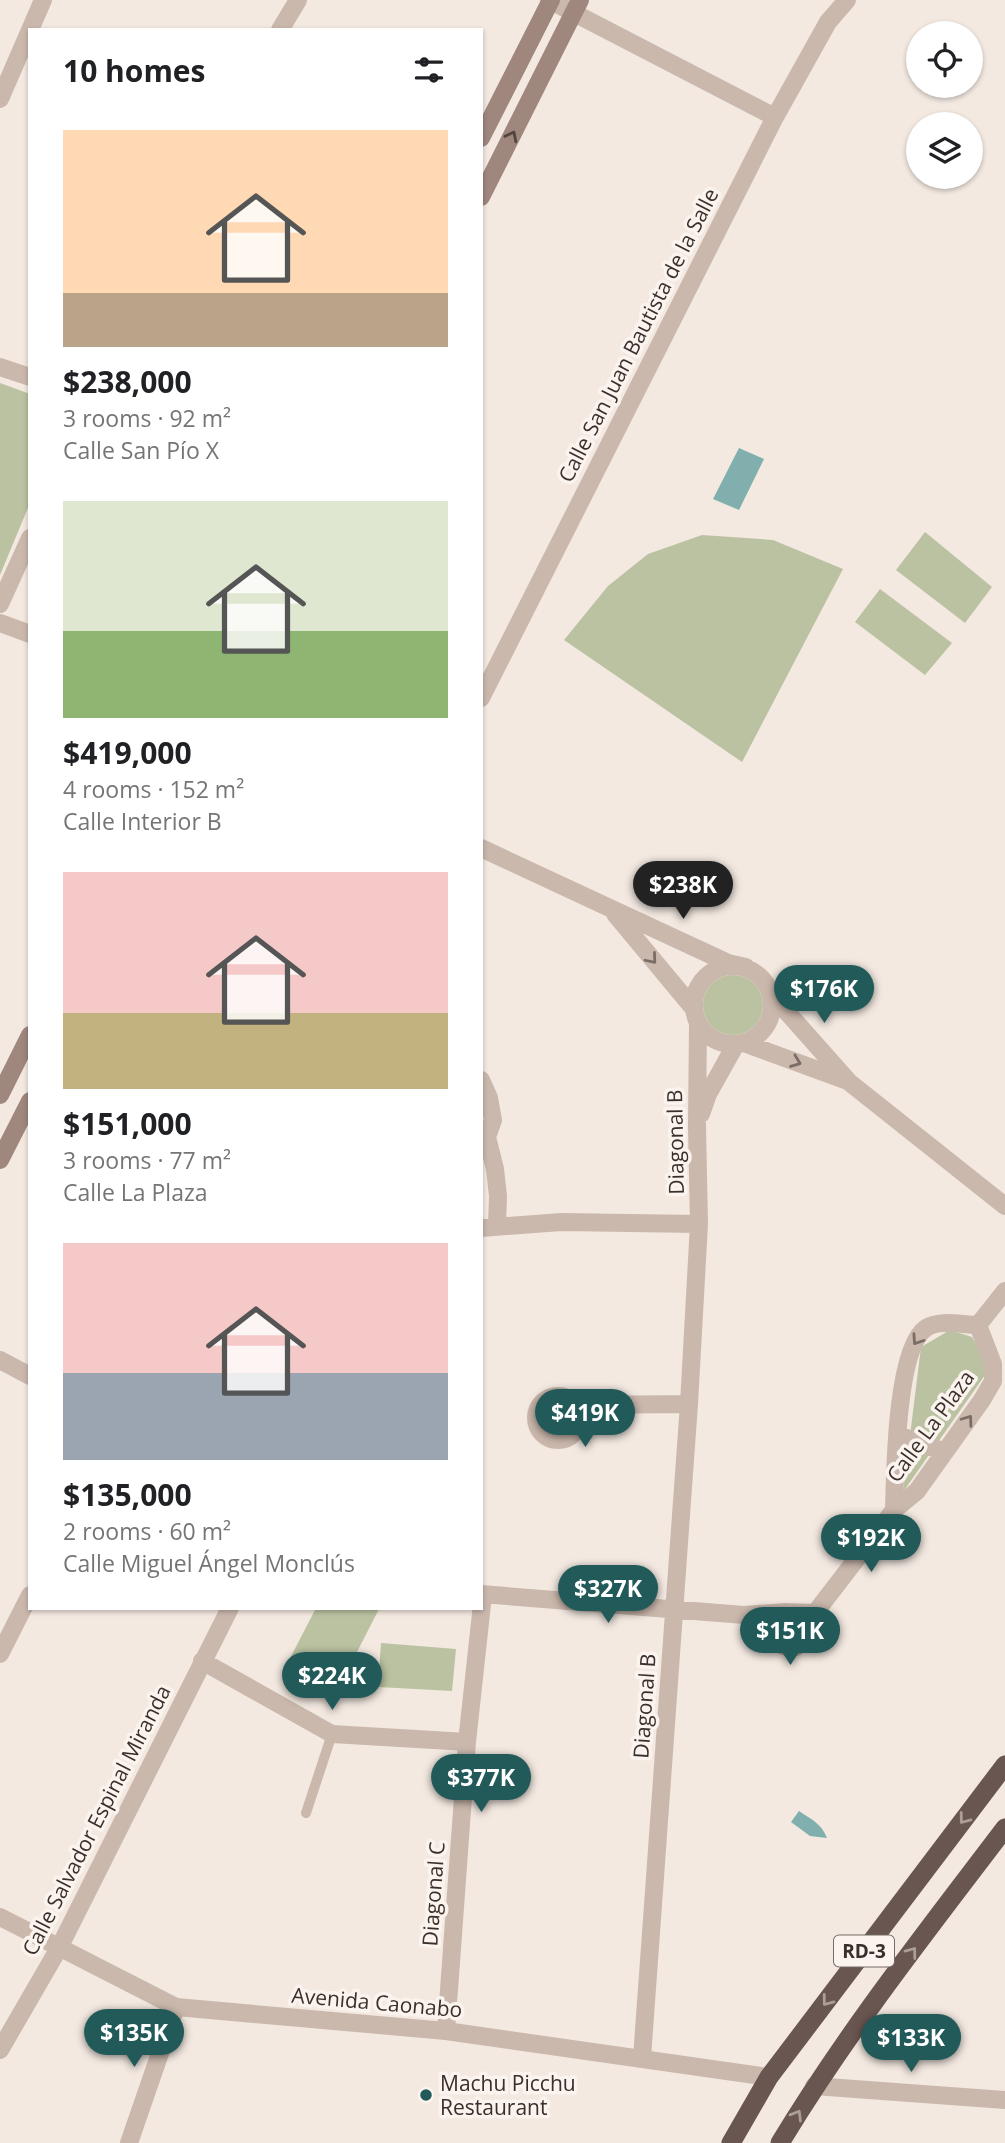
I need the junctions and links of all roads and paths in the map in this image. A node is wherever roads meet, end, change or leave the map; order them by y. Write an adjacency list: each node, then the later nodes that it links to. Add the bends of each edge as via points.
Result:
1 (43, 0): 6 (street)
2 (298, 0): 7 (street)
3 (550, 0): 5 (street); 11 (main road)
4 (848, 0): 10 (street, Calle San Juan Bautista de la Salle, via 828,22)
5 (577, 6): 10 (street); 12 (main road, one-way to 5)
6 (31, 28)
7 (280, 28)
8 (28, 35): 9 (street)
9 (0, 99)
10 (775, 117): 19 (street, Calle San Juan Bautista de la Salle)
11 (483, 134)
12 (483, 193)
13 (0, 367): 14 (street)
14 (28, 376)
15 (28, 542): 16 (street)
16 (0, 604)
17 (0, 623): 18 (street)
18 (28, 633)
19 (483, 694)
20 (483, 849): 21 (street)
21 (610, 909): 22 (street); 24 (street, one-way to 24)
22 (746, 967): 23 (street, via 766,982); 24 (street, via 733,965 708,974 695,996)
23 (771, 994): 26 (street, via 770,1019 754,1039); 27 (street)
24 (696, 1015): 26 (street, via 705,1032 716,1040); 31 (street, Diagonal B)
25 (28, 1039): 29 (main road)
26 (740, 1044): 27 (street, one-way to 27); 31 (street, via 708,1094)
27 (849, 1082): 34 (street)
28 (483, 1084): 32 (street, via 493,1120)
29 (0, 1095)
30 (28, 1105): 33 (main road)
31 (696, 1127): 35 (street, Diagonal B)
32 (484, 1135): 36 (street, via 498,1196)
33 (0, 1160)
34 (1005, 1206)
35 (699, 1224): 36 (street); 41 (street, Diagonal B)
36 (489, 1226)
37 (1005, 1292): 38 (street)
38 (978, 1325): 43 (street, Calle La Plaza, one-way to 43, via 937,1323 924,1329 911,1347); 44 (street, Calle La Plaza, one-way to 38, via 993,1381 993,1364)
39 (0, 1360): 40 (street)
40 (28, 1375)
41 (689, 1404): 42 (street); 50 (street, Diagonal B)
42 (576, 1405)
43 (898, 1436): 44 (street); 45 (street, Calle La Plaza)
44 (945, 1452): 45 (street, Calle La Plaza, via 917,1491)
45 (894, 1510): 51 (street, Calle La Plaza)
46 (483, 1594): 50 (street)
47 (28, 1599): 53 (street)
48 (229, 1610): 54 (street, Calle Salvador Espinal Miranda)
49 (480, 1610): 56 (street, Diagonal C)
50 (673, 1611): 52 (street); 65 (street, Diagonal B)
51 (815, 1613): 52 (street); 52 (street, Calle La Plaza, via 810,1635 789,1648 770,1641)
52 (744, 1615)
53 (0, 1654)
54 (202, 1661): 55 (street); 61 (street, Calle Salvador Espinal Miranda)
55 (332, 1734): 56 (street); 58 (lane)
56 (467, 1742): 63 (street, Diagonal C)
57 (1005, 1765): 66 (highway, RD-3, one-way to 66)
58 (306, 1813)
59 (1005, 1828): 67 (highway, RD-3, one-way to 59)
60 (0, 1917): 61 (street, Avenida Caonabo)
61 (59, 1948): 62 (street, Avenida Caonabo); 64 (street, Calle Salvador Espinal Miranda)
62 (176, 2007): 63 (street, Avenida Caonabo); 69 (street)
63 (446, 2031): 65 (street, Avenida Caonabo)
64 (0, 2050)
65 (642, 2058): 66 (street, Avenida Caonabo)
66 (769, 2077): 70 (highway, RD-3)
67 (814, 2086): 68 (street); 71 (highway, RD-3, one-way to 67)
68 (1005, 2100)
69 (129, 2143)
70 (732, 2143)
71 (780, 2143)

